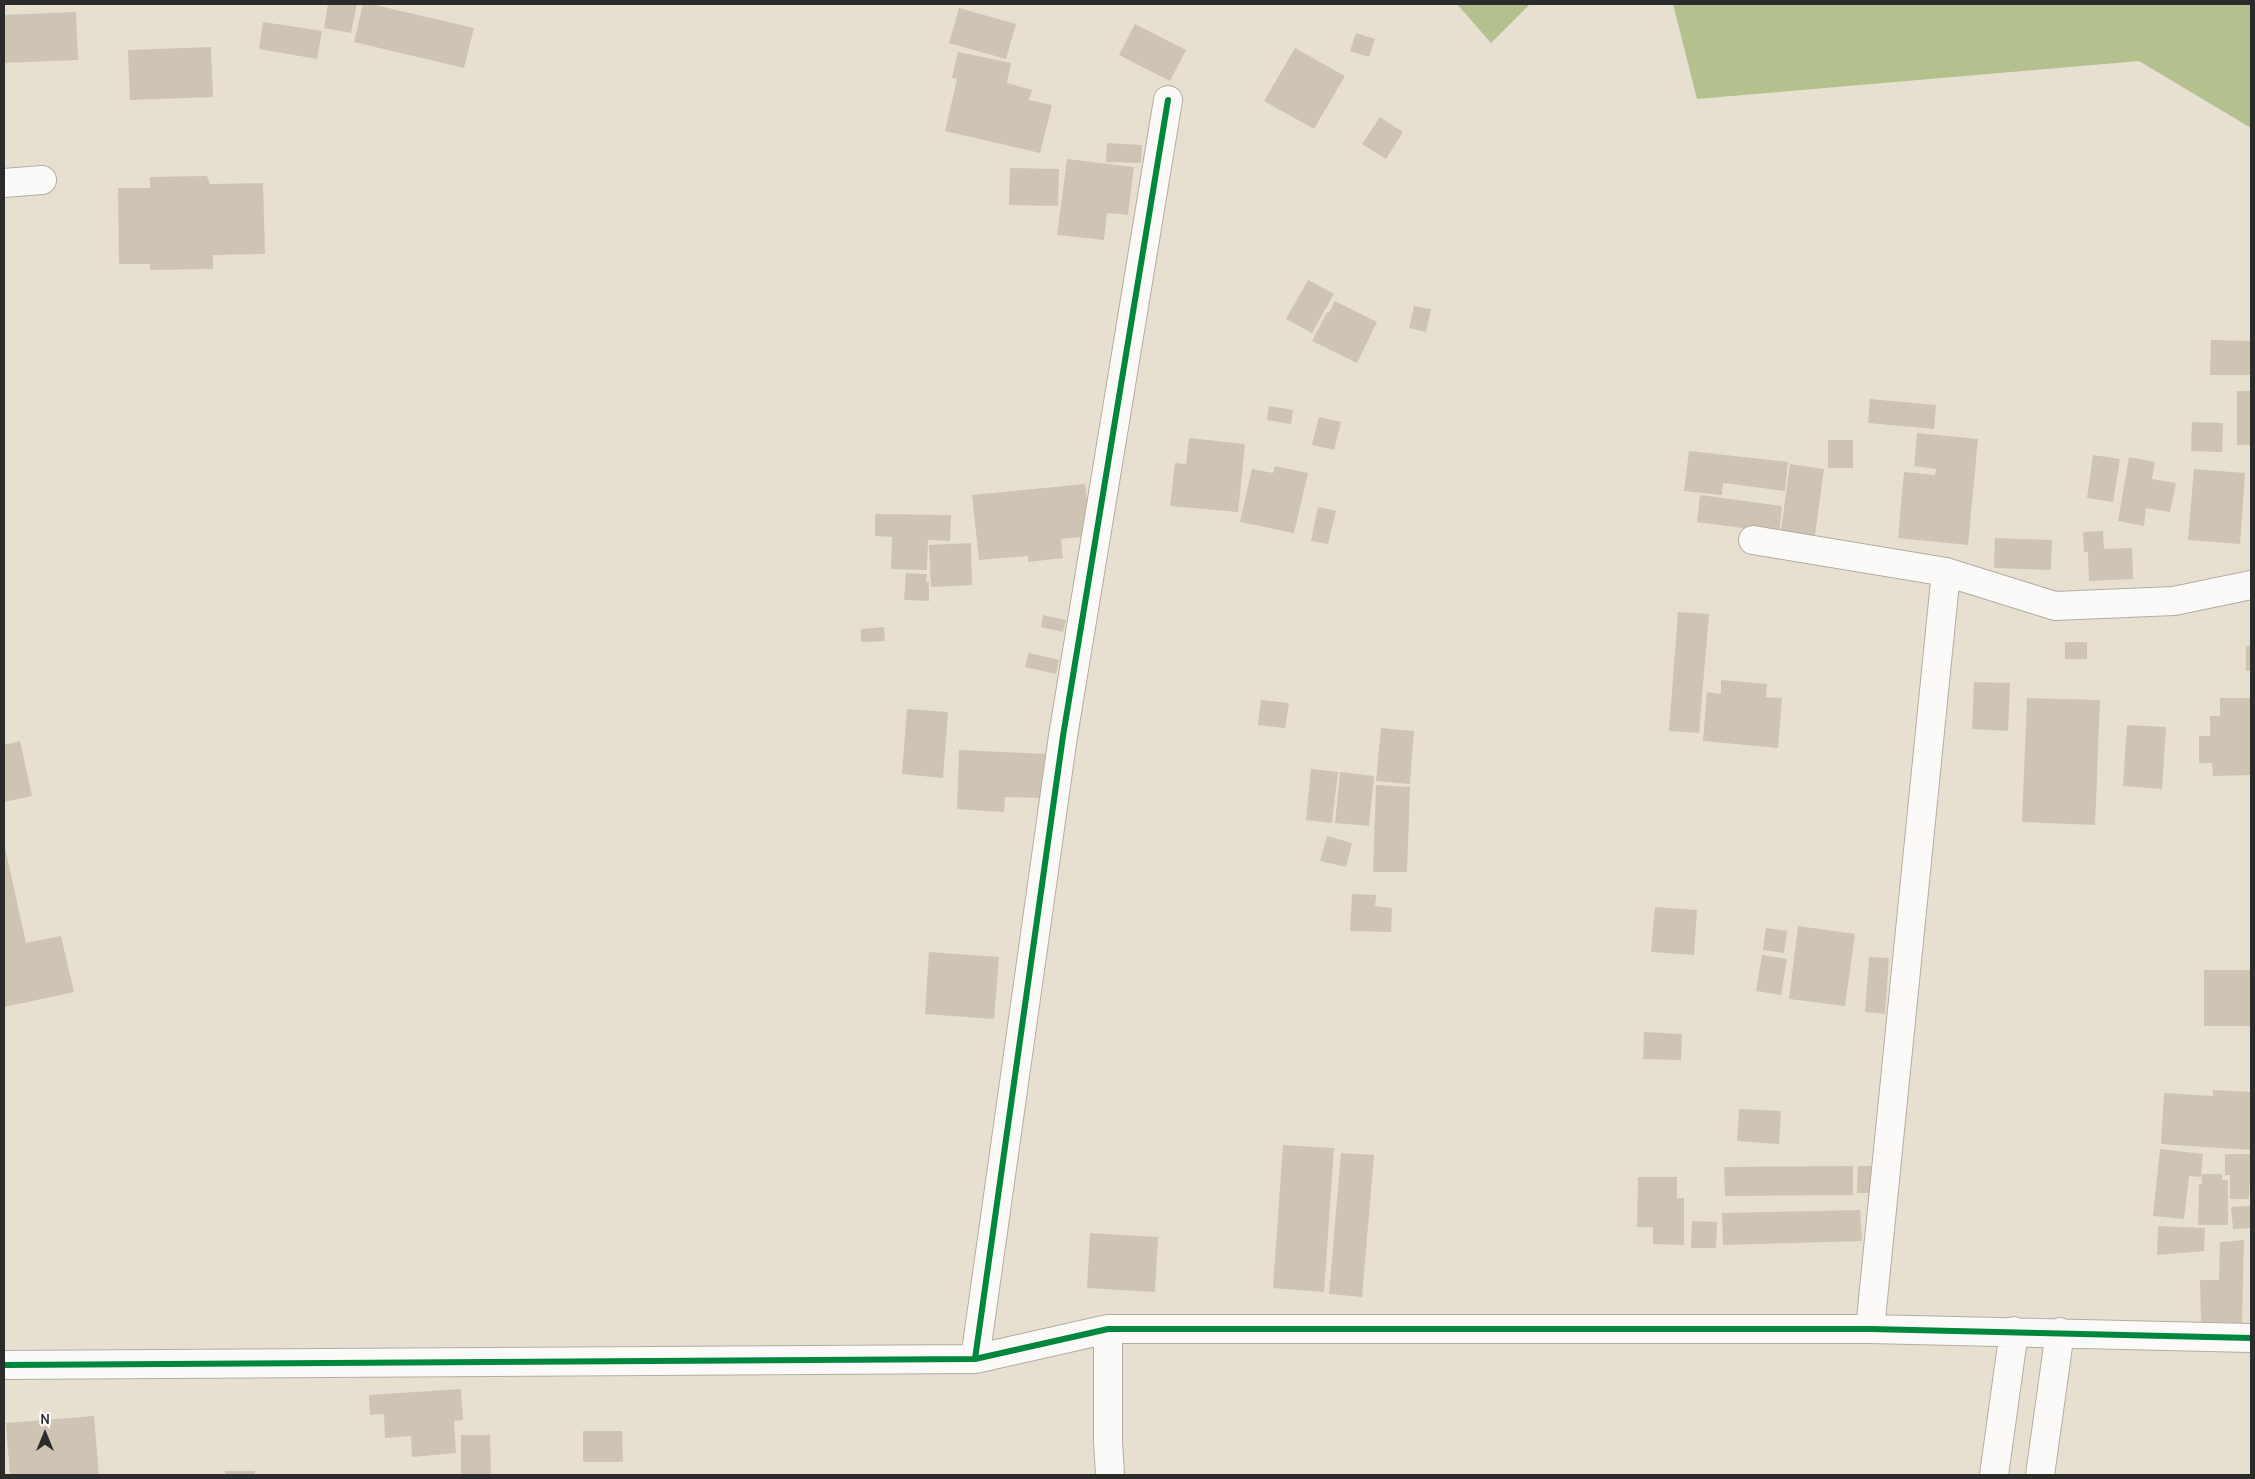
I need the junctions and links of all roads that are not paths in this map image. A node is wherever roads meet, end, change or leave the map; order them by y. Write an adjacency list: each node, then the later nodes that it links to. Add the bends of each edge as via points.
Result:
1 (1168, 100): 12 (street, via 1064,736)
2 (42, 180): 3 (street)
3 (4, 183)
4 (1753, 540): 5 (street)
5 (1946, 572): 6 (street, via 2055,606 2174,601); 8 (street)
6 (2251, 585)
7 (1108, 1328): 8 (street); 12 (street); 14 (street)
8 (1870, 1328): 9 (street)
9 (2014, 1331): 10 (street); 15 (street)
10 (2060, 1332): 11 (street); 16 (street)
11 (2251, 1338)
12 (974, 1359): 13 (street)
13 (4, 1365)
14 (1110, 1475)
15 (1994, 1475)
16 (2040, 1475)

